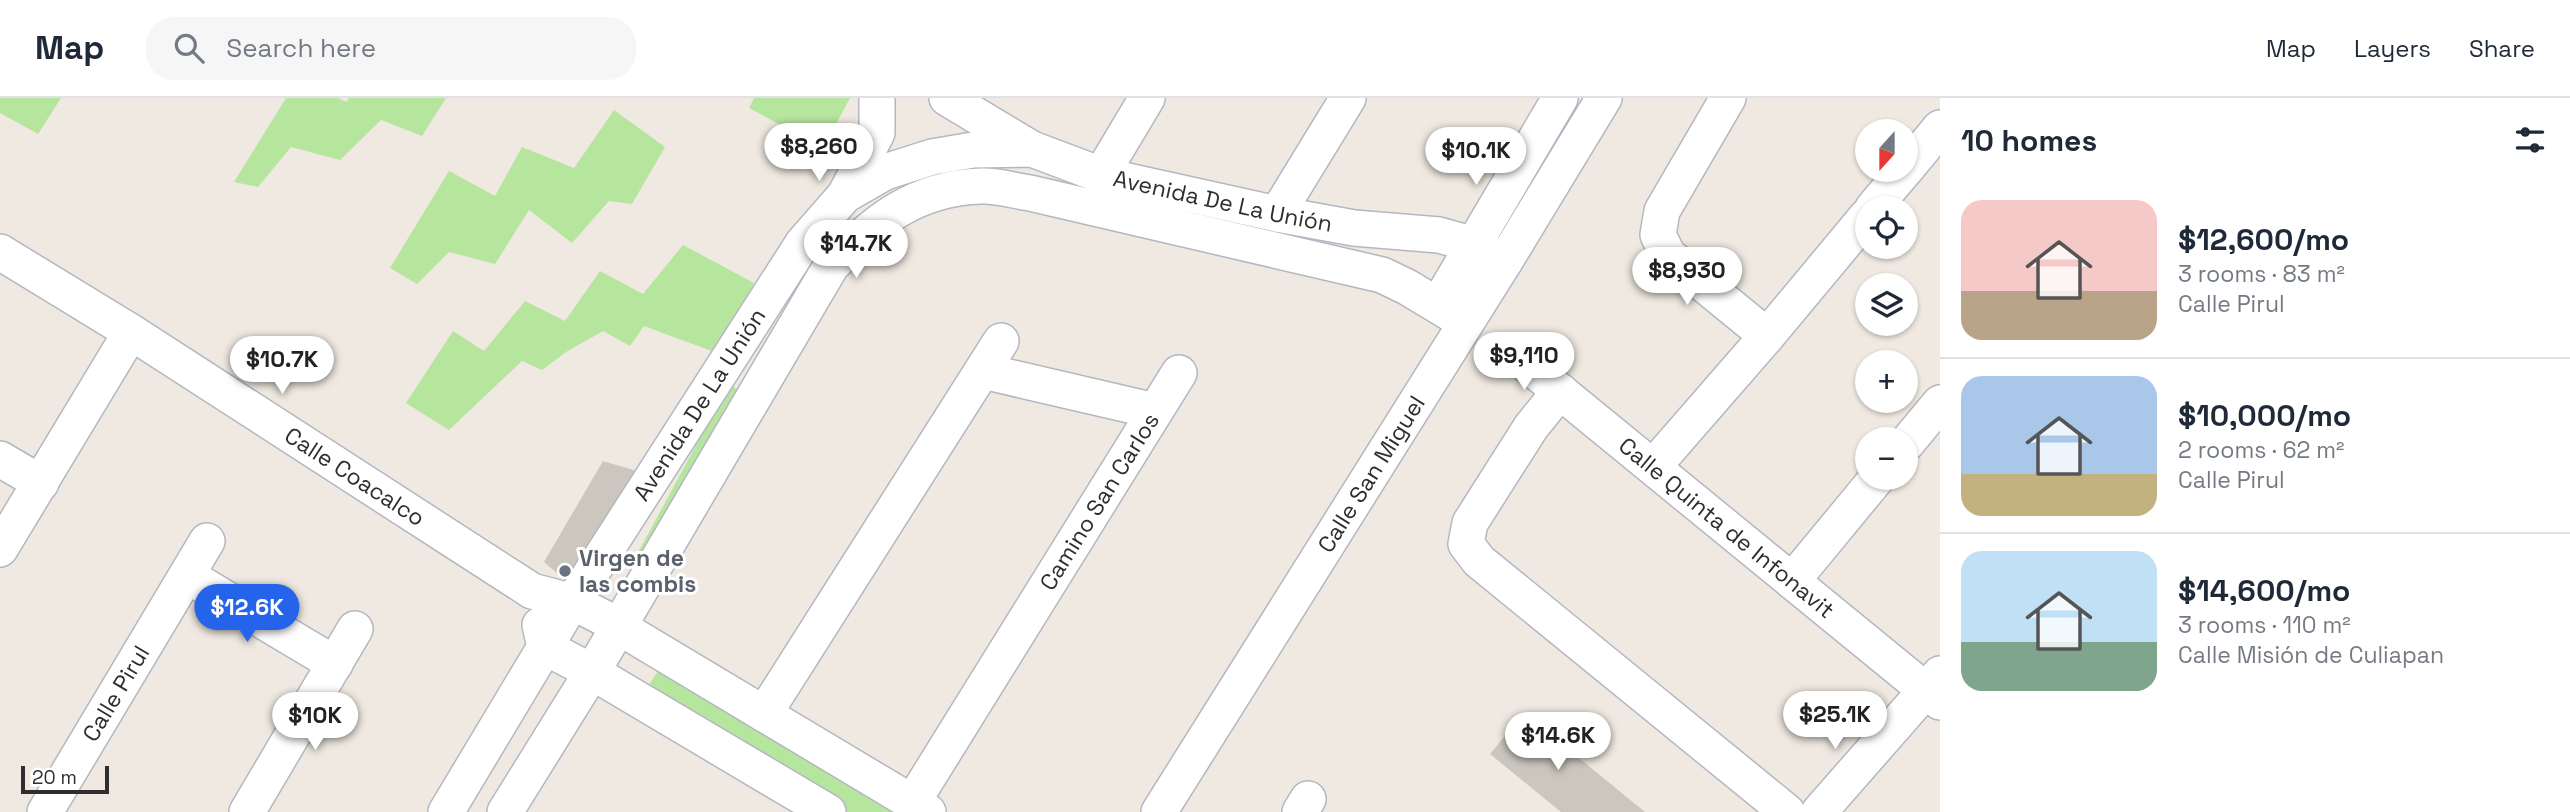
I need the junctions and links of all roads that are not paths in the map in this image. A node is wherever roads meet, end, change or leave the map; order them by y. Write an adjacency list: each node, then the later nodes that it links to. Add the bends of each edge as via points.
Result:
1 (877, 98): 13 (street, via 877,133)
2 (949, 98): 9 (street)
3 (1147, 98): 11 (street)
4 (1348, 98): 15 (street)
5 (1560, 98): 17 (street)
6 (1604, 98): 19 (street, Calle San Miguel)
7 (1728, 98): 22 (street, via 1662,211 1658,235 1668,255)
8 (1940, 128): 10 (street)
9 (1032, 149): 11 (street, Avenida De La Unión); 13 (street, Avenida De La Unión, via 973,150 932,157 886,172)
10 (1918, 155)
11 (1101, 174): 15 (street, Avenida De La Unión)
12 (1896, 182): 14 (street)
13 (845, 195): 40 (street, Avenida De La Unión, via 803,243)
14 (1883, 196)
15 (1277, 214): 17 (street, Avenida De La Unión, via 1354,228 1439,235)
16 (1855, 230): 22 (street)
17 (1475, 245): 19 (street, Avenida De La Unión); 20 (street)
18 (0, 252): 21 (street, Calle Coacalco)
19 (1505, 261): 20 (street, Calle San Miguel)
20 (1452, 313): 41 (street, Avenida De La Unión, via 1382,275 1030,193 984,186 937,191 900,207 866,231 831,266); 54 (street, Calle San Miguel)
21 (131, 332): 33 (street); 39 (street, Calle Coacalco)
22 (1767, 336): 32 (street)
23 (1001, 341): 25 (street)
24 (1513, 353): 27 (street, Calle Quinta de Infonavit)
25 (983, 371): 29 (street, Camino San Carlos); 47 (street)
26 (1179, 373): 29 (street)
27 (1560, 391): 32 (street, Calle Quinta de Infonavit); 55 (street, via 1531,427 1470,523 1466,544 1479,561)
28 (1940, 403): 30 (street)
29 (1155, 411): 48 (street, Camino San Carlos)
30 (1918, 430)
31 (0, 458): 33 (street)
32 (1653, 467): 38 (street, Calle Quinta de Infonavit)
33 (41, 483): 36 (street)
34 (1867, 490): 38 (street)
35 (207, 541): 37 (street, Calle Pirul)
36 (0, 549)
37 (188, 576): 44 (street); 49 (street, Calle Pirul)
38 (1792, 581): 46 (street, Calle Quinta de Infonavit)
39 (532, 591): 40 (street, Calle Coacalco); 43 (street)
40 (573, 602): 41 (street, Calle Coacalco); 43 (street, Avenida De La Unión)
41 (618, 627): 45 (street, Avenida De La Unión); 47 (street, Calle Coacalco)
42 (355, 629): 44 (street)
43 (545, 647): 45 (street); 51 (street, Avenida De La Unión)
44 (335, 664): 50 (street)
45 (593, 671): 52 (street, Avenida De La Unión); 53 (street)
46 (1935, 689): 56 (street)
47 (764, 714): 48 (street, Calle Coacalco)
48 (920, 807)
49 (45, 812)
50 (247, 812)
51 (446, 812)
52 (505, 812)
53 (828, 812)
54 (1159, 812)
55 (1787, 812)
56 (1819, 812)

